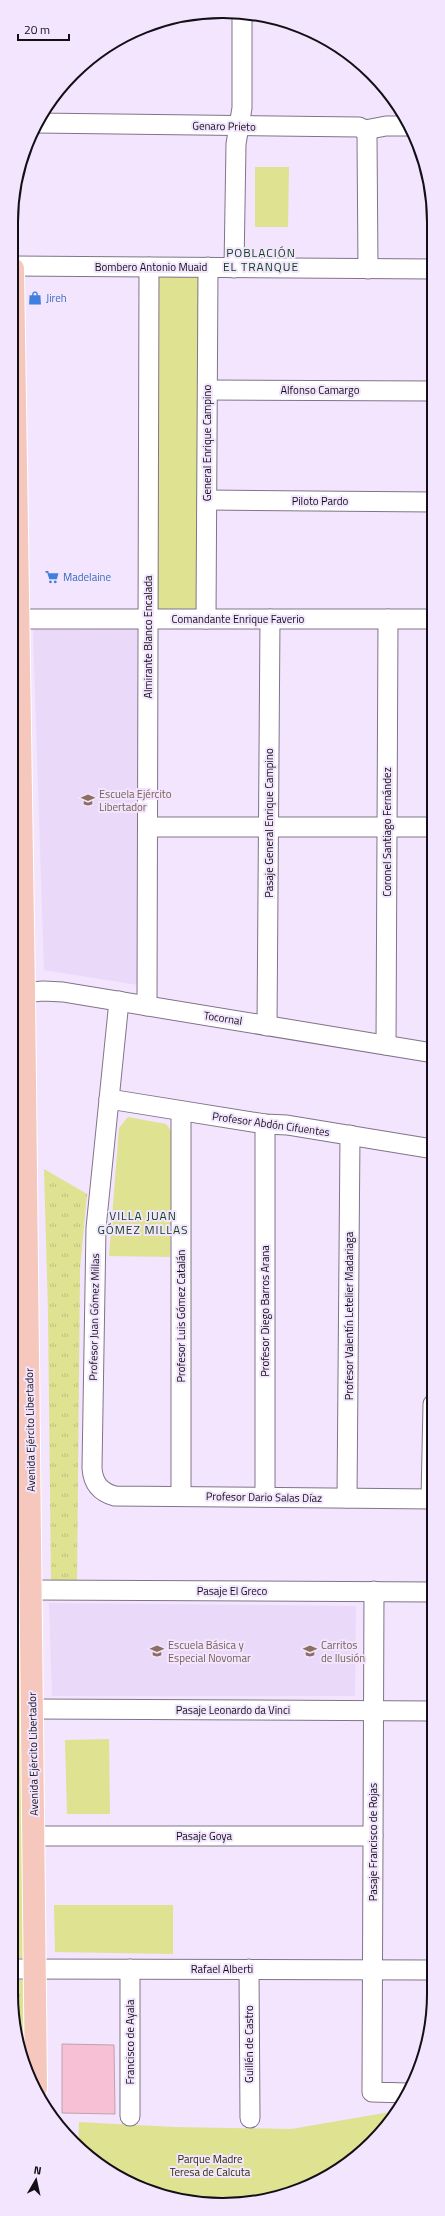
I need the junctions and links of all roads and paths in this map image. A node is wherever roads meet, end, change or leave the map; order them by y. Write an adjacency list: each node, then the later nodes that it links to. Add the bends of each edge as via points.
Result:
1 (242, 19): 3 (street, via 242,108)
2 (43, 123): 3 (street, Genaro Prieto)
3 (239, 126): 5 (street, Genaro Prieto); 9 (street, via 236,144)
4 (403, 126): 5 (street, Genaro Prieto)
5 (365, 130): 10 (street)
6 (18, 266): 7 (street, Bombero Antonio Muaid)
7 (149, 267): 8 (street, Bombero Antonio Muaid); 18 (street, Almirante Blanco Encalada)
8 (208, 267): 9 (street, Bombero Antonio Muaid); 12 (street, General Enrique Campino)
9 (234, 268): 10 (street, Bombero Antonio Muaid)
10 (368, 269): 11 (street, Bombero Antonio Muaid)
11 (427, 269)
12 (208, 390): 13 (street, Alfonso Camargo); 14 (street, General Enrique Campino)
13 (427, 391)
14 (207, 500): 15 (street, Piloto Pardo); 19 (street, General Enrique Campino)
15 (427, 502)
16 (18, 560): 17 (main road, Avenida Ejército Libertador)
17 (19, 618): 18 (street, Comandante Enrique Faverio); 27 (main road, Avenida Ejército Libertador)
18 (148, 619): 19 (street, Comandante Enrique Faverio); 23 (street, Almirante Blanco Encalada)
19 (206, 619): 20 (street, Comandante Enrique Faverio)
20 (270, 619): 21 (street, Comandante Enrique Faverio); 24 (street, Pasaje General Enrique Campino)
21 (388, 619): 22 (street, Comandante Enrique Faverio); 25 (street, Coronel Santiago Fernández)
22 (427, 619)
23 (148, 827): 24 (street); 29 (street, Almirante Blanco Encalada)
24 (269, 827): 25 (street); 30 (street, Pasaje General Enrique Campino)
25 (387, 827): 26 (street); 31 (street, Coronel Santiago Fernández)
26 (427, 827)
27 (18, 993): 28 (street, Tocornal, via 63,992); 43 (main road, Avenida Ejército Libertador)
28 (119, 1001): 29 (street, Tocornal); 33 (street, Profesor Juan Gómez Millas)
29 (148, 1006): 30 (street, Tocornal)
30 (267, 1026): 31 (street, Tocornal)
31 (386, 1045): 32 (street, Tocornal)
32 (427, 1052)
33 (109, 1099): 34 (street, Profesor Abdón Cifuentes); 38 (street, Profesor Juan Gómez Millas, via 98,1197 94,1270 92,1475)
34 (181, 1111): 35 (street, Profesor Abdón Cifuentes); 39 (street, Profesor Luis Gómez Catalán)
35 (265, 1124): 36 (street, Profesor Abdón Cifuentes); 40 (street, Profesor Diego Barros Arana)
36 (350, 1135): 37 (street, Profesor Abdón Cifuentes); 41 (street, Profesor Valentín Letelier Madariaga)
37 (427, 1148)
38 (99, 1488): 39 (street, Profesor Dario Salas Díaz, via 115,1496)
39 (181, 1496): 40 (street, Profesor Dario Salas Díaz)
40 (265, 1497): 41 (street, Profesor Dario Salas Díaz)
41 (347, 1498): 42 (street, Profesor Dario Salas Díaz)
42 (427, 1499)
43 (32, 1590): 44 (street, Pasaje El Greco); 46 (main road, Avenida Ejército Libertador)
44 (374, 1592): 45 (street, Pasaje El Greco); 47 (street, Pasaje Francisco de Rojas)
45 (427, 1592)
46 (33, 1709): 47 (street, Pasaje Leonardo da Vinci); 49 (main road, Avenida Ejército Libertador)
47 (373, 1711): 48 (street, Pasaje Leonardo da Vinci); 50 (street, Pasaje Francisco de Rojas)
48 (427, 1711)
49 (34, 1836): 50 (street, Pasaje Goya); 51 (main road, Avenida Ejército Libertador)
50 (373, 1836): 55 (street, Pasaje Francisco de Rojas)
51 (36, 1968): 52 (street, Rafael Alberti); 53 (street, Rafael Alberti); 57 (main road, Avenida Ejército Libertador)
52 (18, 1969)
53 (130, 1969): 54 (street, Rafael Alberti); 59 (street, Francisco de Ayala)
54 (249, 1969): 55 (street, Rafael Alberti); 60 (street, Guillén de Castro)
55 (373, 1970): 56 (street, Rafael Alberti); 58 (street, Pasaje Francisco de Rojas, via 372,2092)
56 (427, 1970)
57 (36, 2077)
58 (402, 2093)
59 (130, 2116)
60 (250, 2118)

